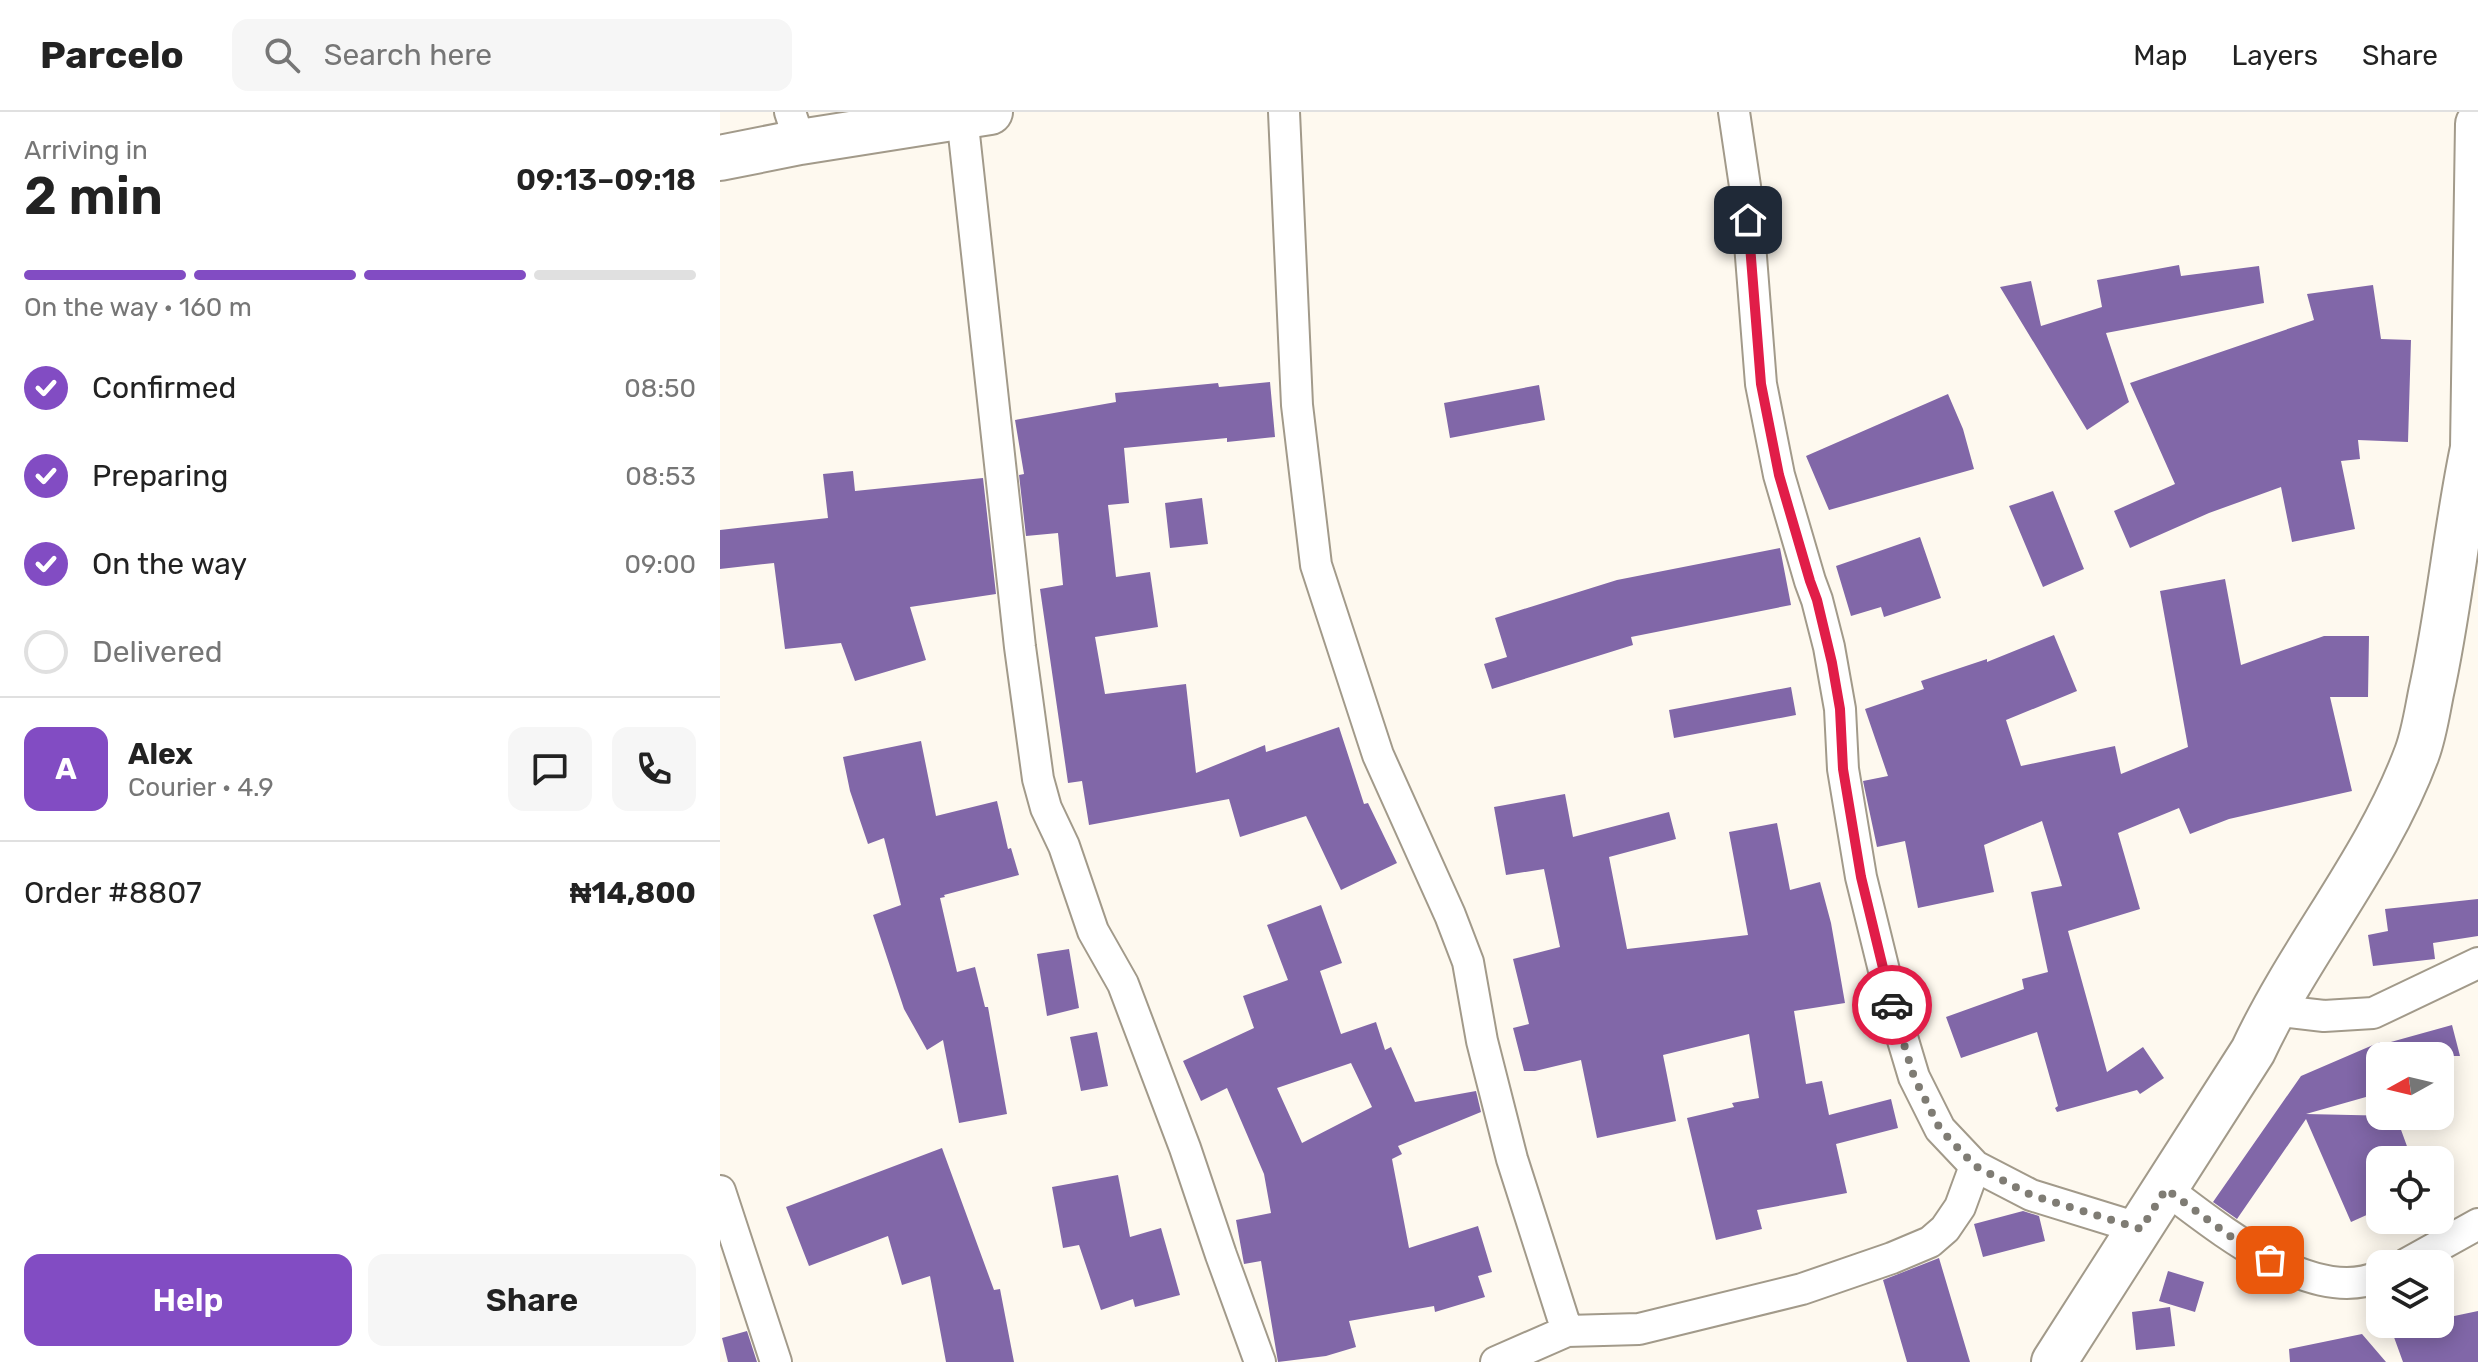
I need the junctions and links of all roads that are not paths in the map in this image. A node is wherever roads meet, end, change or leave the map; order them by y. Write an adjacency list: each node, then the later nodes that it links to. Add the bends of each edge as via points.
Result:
1 (1284, 112): 17 (street, via 1297,405 1316,565 1378,755 1468,962 1512,1159)
2 (1734, 112): 10 (street, via 1761,384 1779,475 1832,663 1861,877 1914,1077 1940,1129)
3 (976, 114): 5 (street); 19 (street, via 1020,647 1038,779 1093,931 1123,984)
4 (2478, 124): 7 (street)
5 (795, 127): 6 (street)
6 (720, 158)
7 (2476, 447): 9 (street, via 2418,751 2376,841)
8 (2478, 963): 9 (street, via 2373,1013 2324,1016)
9 (2272, 1010): 11 (street, via 2253,1051)
10 (1975, 1166): 14 (street, via 2031,1195); 17 (street, via 1960,1207 1945,1229 1930,1242 1892,1258 1802,1289 1639,1329)
11 (2166, 1189): 14 (street); 16 (street, via 2234,1239 2300,1274)
12 (720, 1191): 18 (street)
13 (2478, 1224): 15 (street)
14 (2141, 1229): 21 (street)
15 (2431, 1250)
16 (2366, 1280)
17 (1567, 1331): 20 (street)
18 (776, 1362)
19 (1260, 1362)
20 (1496, 1362)
21 (2054, 1362)

